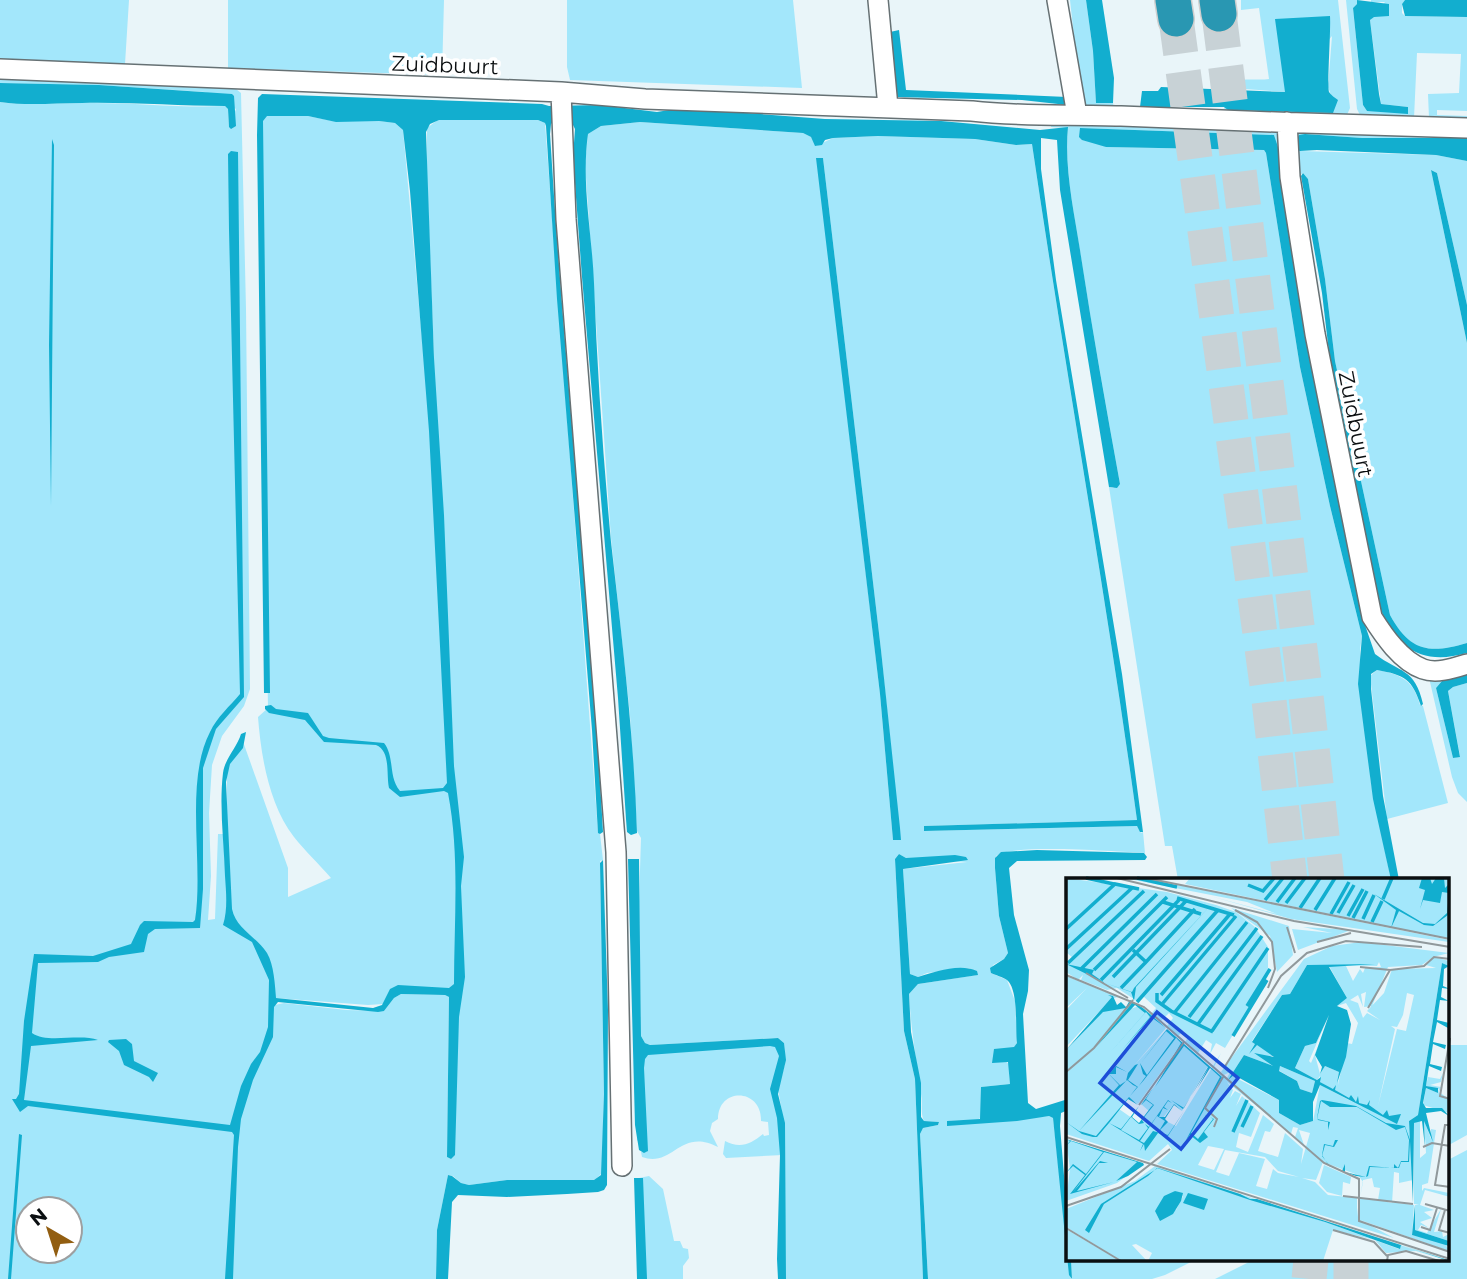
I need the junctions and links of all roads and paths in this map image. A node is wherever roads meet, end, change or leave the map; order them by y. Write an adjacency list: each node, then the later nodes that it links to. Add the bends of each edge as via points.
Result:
1 (878, 0): 5 (street)
2 (1057, 0): 6 (street)
3 (0, 69): 4 (street, Zuidbuurt)
4 (561, 92): 5 (street, Zuidbuurt); 10 (street, via 566,219 616,852)
5 (888, 107): 6 (street, Zuidbuurt)
6 (1077, 115): 7 (street, Zuidbuurt)
7 (1287, 122): 8 (street, Zuidbuurt); 9 (street, Zuidbuurt, via 1290,177 1315,334 1372,617 1398,651 1423,669 1446,670)
8 (1467, 128)
9 (1467, 664)
10 (622, 1166)

